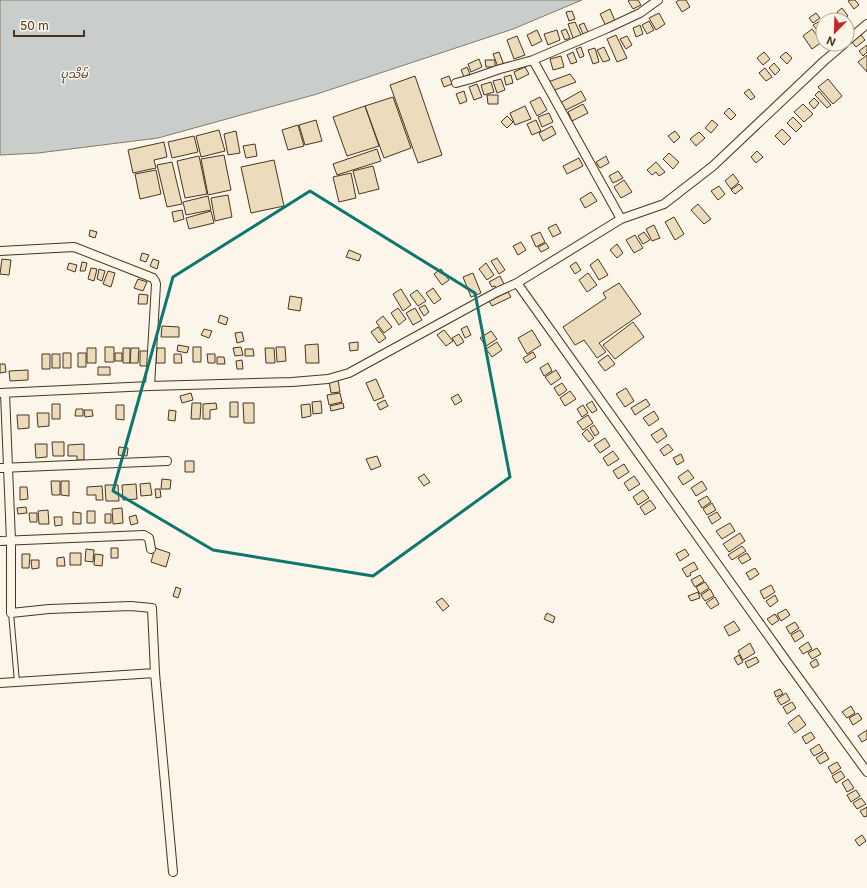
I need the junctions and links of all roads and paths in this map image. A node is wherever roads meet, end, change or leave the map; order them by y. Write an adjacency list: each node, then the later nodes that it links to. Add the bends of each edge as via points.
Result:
1 (658, 0): 5 (street, via 640,13)
2 (867, 24): 3 (street)
3 (855, 34)
4 (835, 52): 7 (street, via 713,166 664,204)
5 (533, 60): 6 (street); 7 (street)
6 (456, 83)
7 (621, 219): 9 (street)
8 (0, 251): 10 (street, via 74,247 153,278 156,284)
9 (517, 283): 10 (street, via 349,373 328,379); 21 (street)
10 (150, 386): 11 (street)
11 (3, 393): 13 (street)
12 (167, 461): 13 (street)
13 (4, 468): 14 (street)
14 (11, 541): 15 (street); 16 (street, via 144,535 149,538); 17 (street)
15 (0, 542)
16 (151, 549)
17 (11, 613): 18 (street, via 131,606 152,608); 19 (lane)
18 (155, 673): 19 (street); 22 (street)
19 (17, 682): 20 (street)
20 (0, 683)
21 (867, 772)
22 (173, 872)

